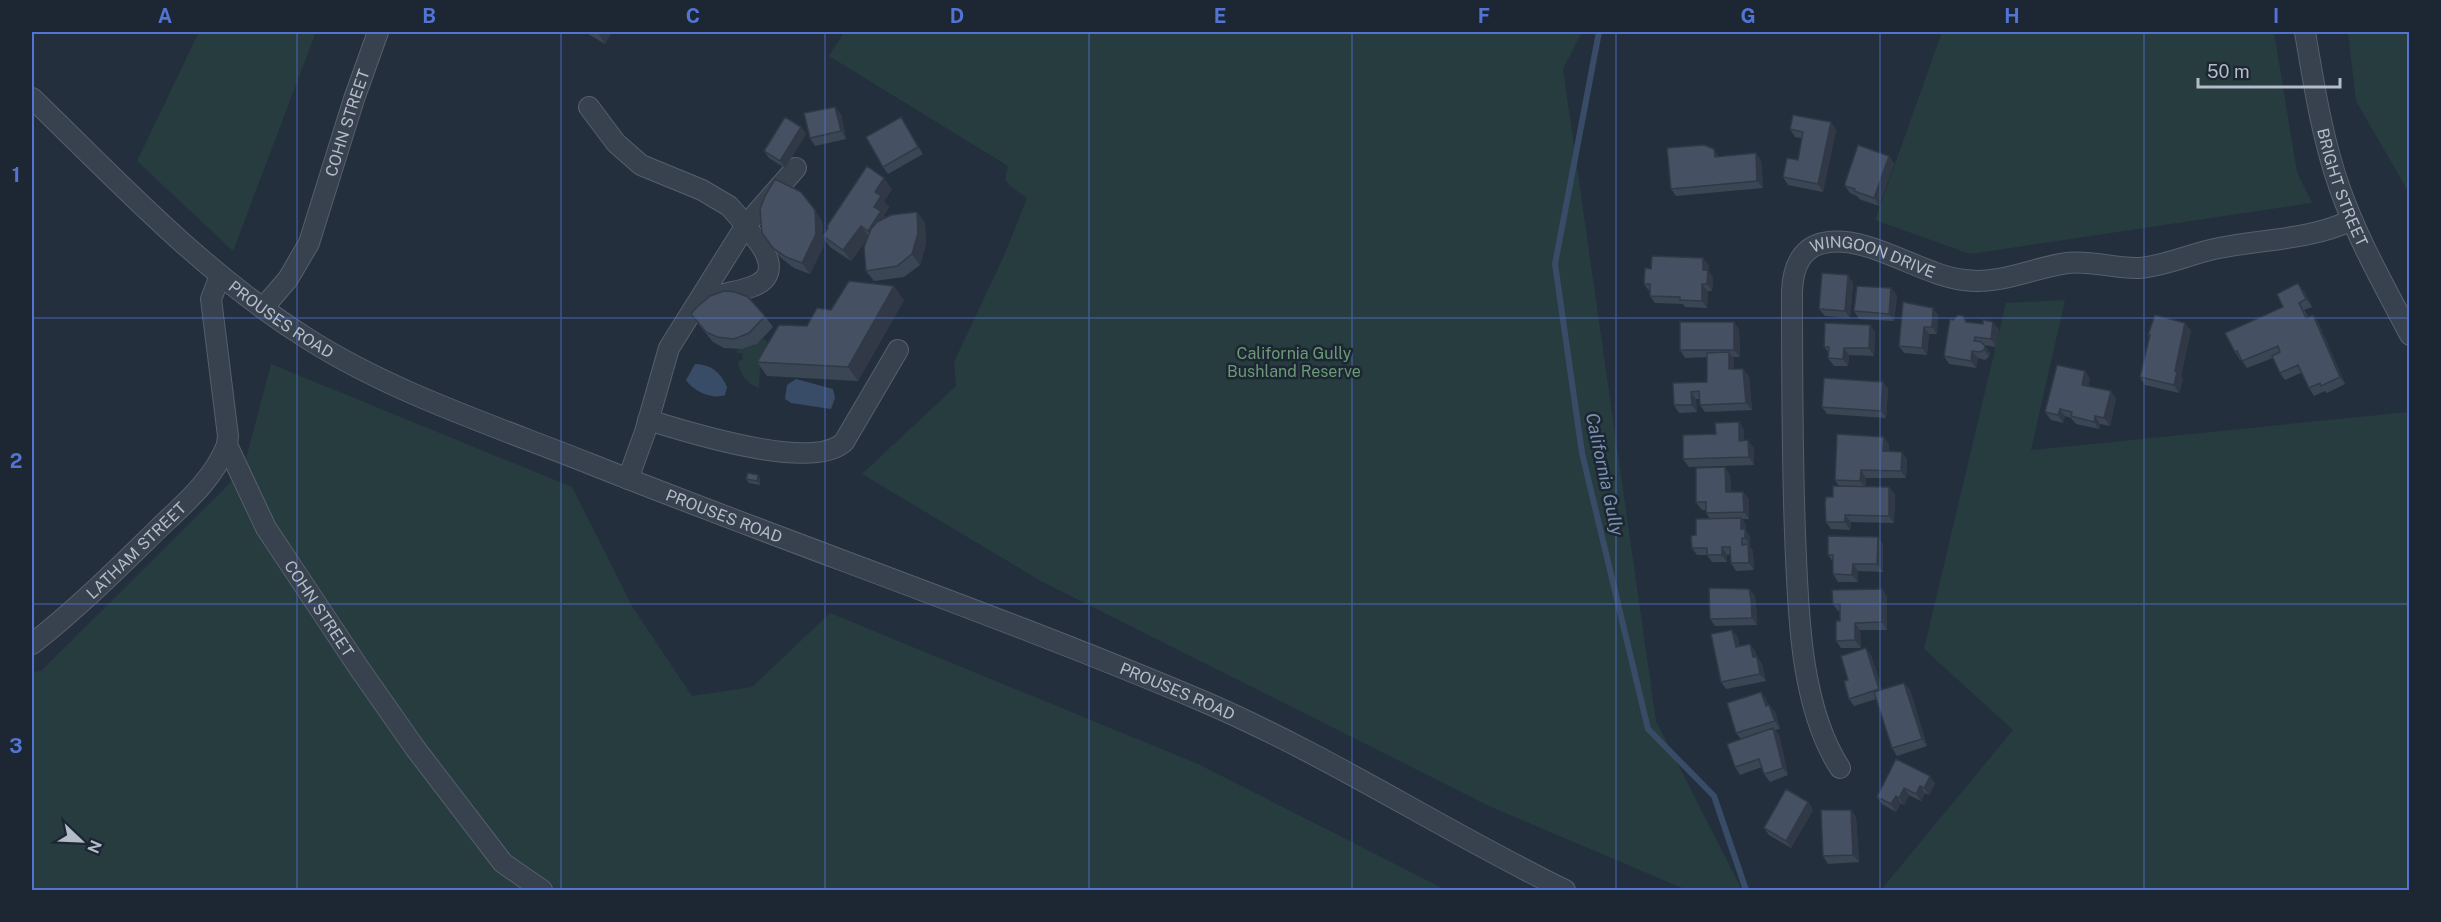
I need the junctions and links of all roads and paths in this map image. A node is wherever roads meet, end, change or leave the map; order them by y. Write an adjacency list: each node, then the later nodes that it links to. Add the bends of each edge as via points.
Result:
1 (378, 32): 9 (street, COHN STREET, via 309,243 293,272)
2 (2305, 32): 6 (street, BRIGHT STREET, via 2330,161)
3 (32, 98): 8 (street, PROUSES ROAD, via 146,212)
4 (590, 107): 7 (street, via 616,144 641,165 702,190 729,206)
5 (796, 168): 7 (street)
6 (2352, 220): 11 (street, BRIGHT STREET); 17 (street, WINGOON DRIVE, via 2315,234 2219,248 2141,268 2075,262 1983,281 1950,277 1846,242 1820,244 1804,252 1795,268 1792,291 1798,617 1819,728)
7 (746, 226): 10 (street); 10 (street, via 767,257 767,275 753,286 709,298)
8 (220, 276): 9 (street, PROUSES ROAD); 14 (street, COHN STREET, via 211,299)
9 (263, 308): 15 (street, PROUSES ROAD, via 310,340 373,374)
10 (692, 311): 13 (street, via 669,348)
11 (2409, 335)
12 (898, 350): 13 (street, via 844,442 831,451 779,451 745,446)
13 (648, 420): 15 (street)
14 (227, 445): 16 (street, LATHAM STREET, via 205,483 102,585); 18 (street, COHN STREET, via 266,528 371,686 503,863)
15 (628, 479): 19 (street, PROUSES ROAD, via 1202,701 1289,743)
16 (32, 644)
17 (1840, 768)
18 (542, 891)
19 (1565, 891)

